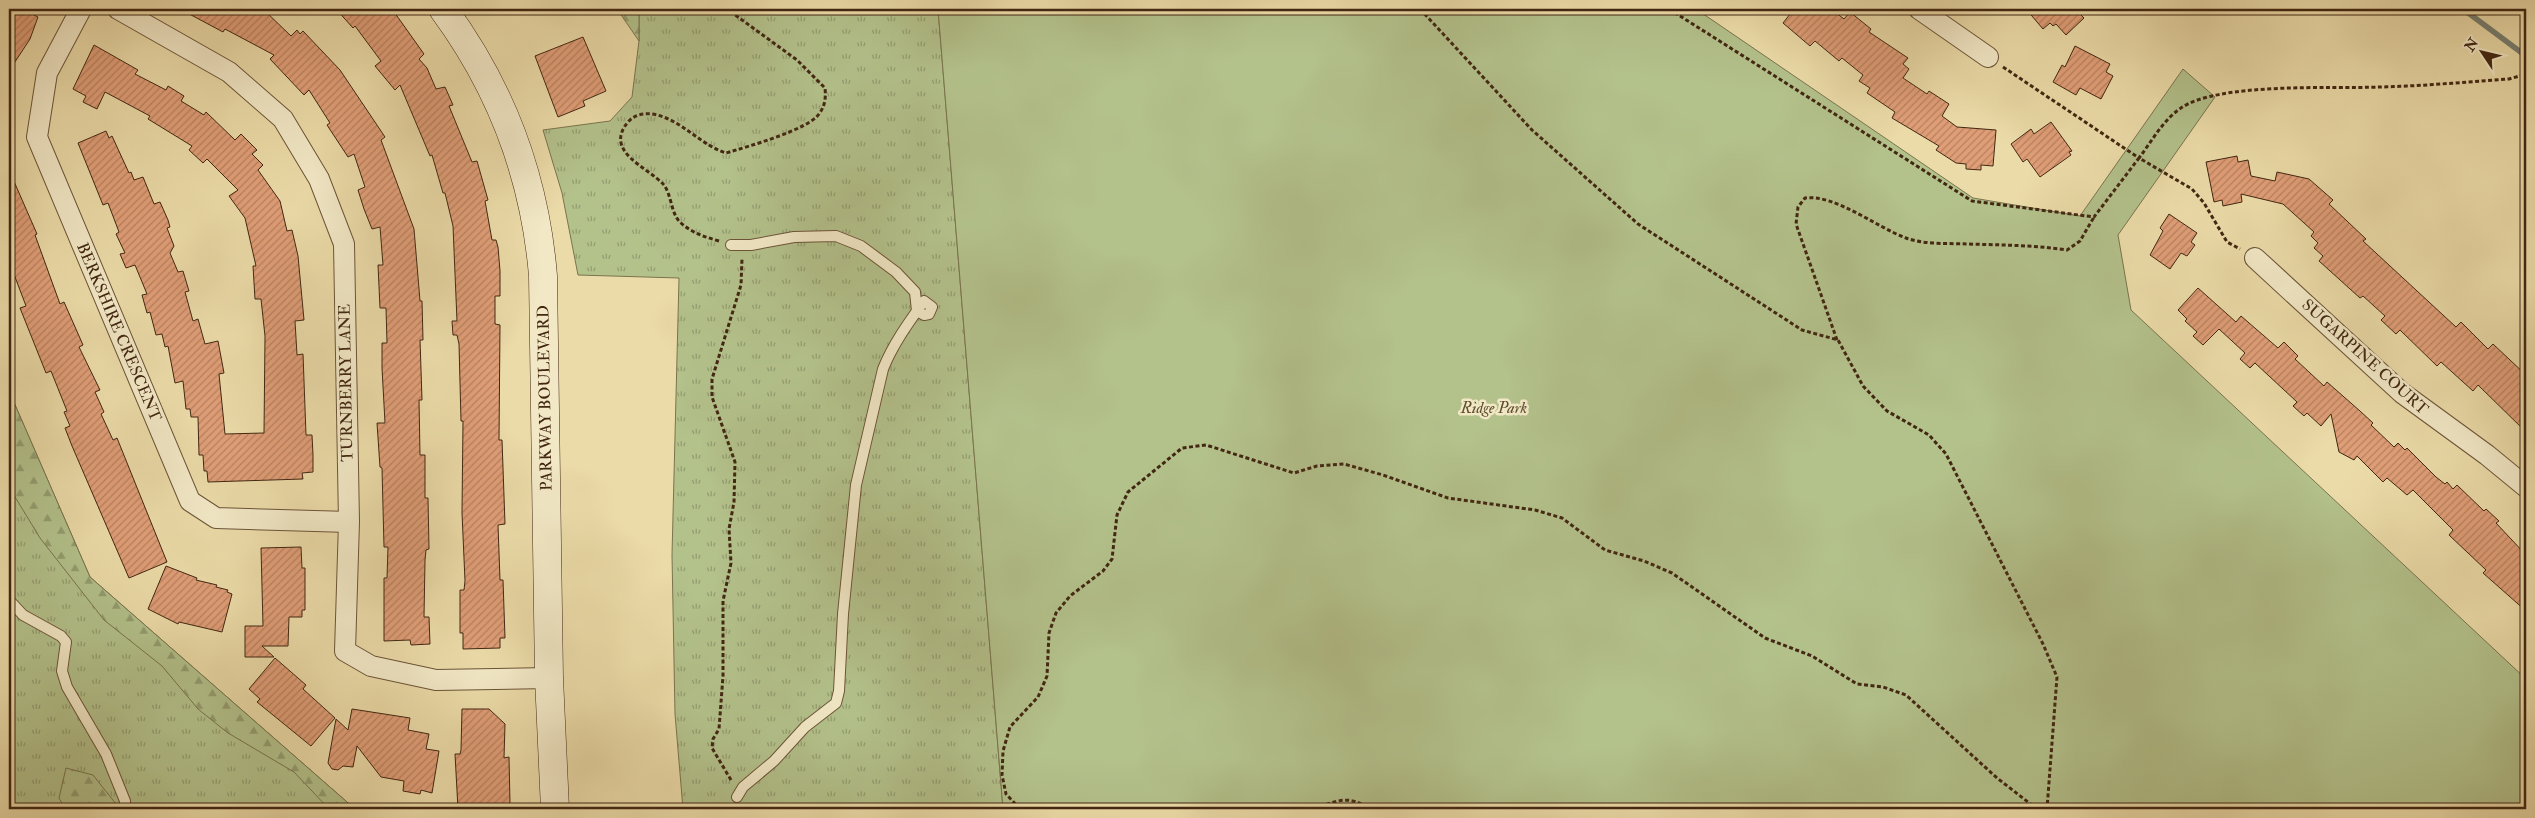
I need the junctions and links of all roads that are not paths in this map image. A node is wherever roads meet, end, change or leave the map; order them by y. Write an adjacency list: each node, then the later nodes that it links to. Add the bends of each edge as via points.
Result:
1 (81, 9): 11 (street, BERKSHIRE CRESCENT, via 47,73 37,137 190,501 216,518)
2 (118, 9): 11 (street, TURNBERRY LANE, via 229,72 283,118 319,179 344,244)
3 (443, 9): 13 (street, PARKWAY BOULEVARD, via 475,56 504,111 524,167 538,230 543,276)
4 (1919, 9): 5 (street)
5 (1988, 57)
6 (731, 245): 8 (lane, via 751,245 794,237 836,236 868,250)
7 (2255, 258): 10 (street, SUGARPINE COURT, via 2402,393)
8 (915, 292): 9 (lane); 9 (lane, via 924,301)
9 (917, 311): 14 (lane, via 888,355 883,369 856,486 843,614 840,691 836,703 805,727 774,762 743,787)
10 (2526, 487)
11 (349, 522): 13 (street, TURNBERRY LANE, via 345,651 371,666 436,680)
12 (9, 600): 15 (lane, via 24,615 66,642 62,671 67,687 106,754 126,801)
13 (549, 678): 16 (street, PARKWAY BOULEVARD)
14 (737, 797)
15 (125, 809)
16 (555, 809)

